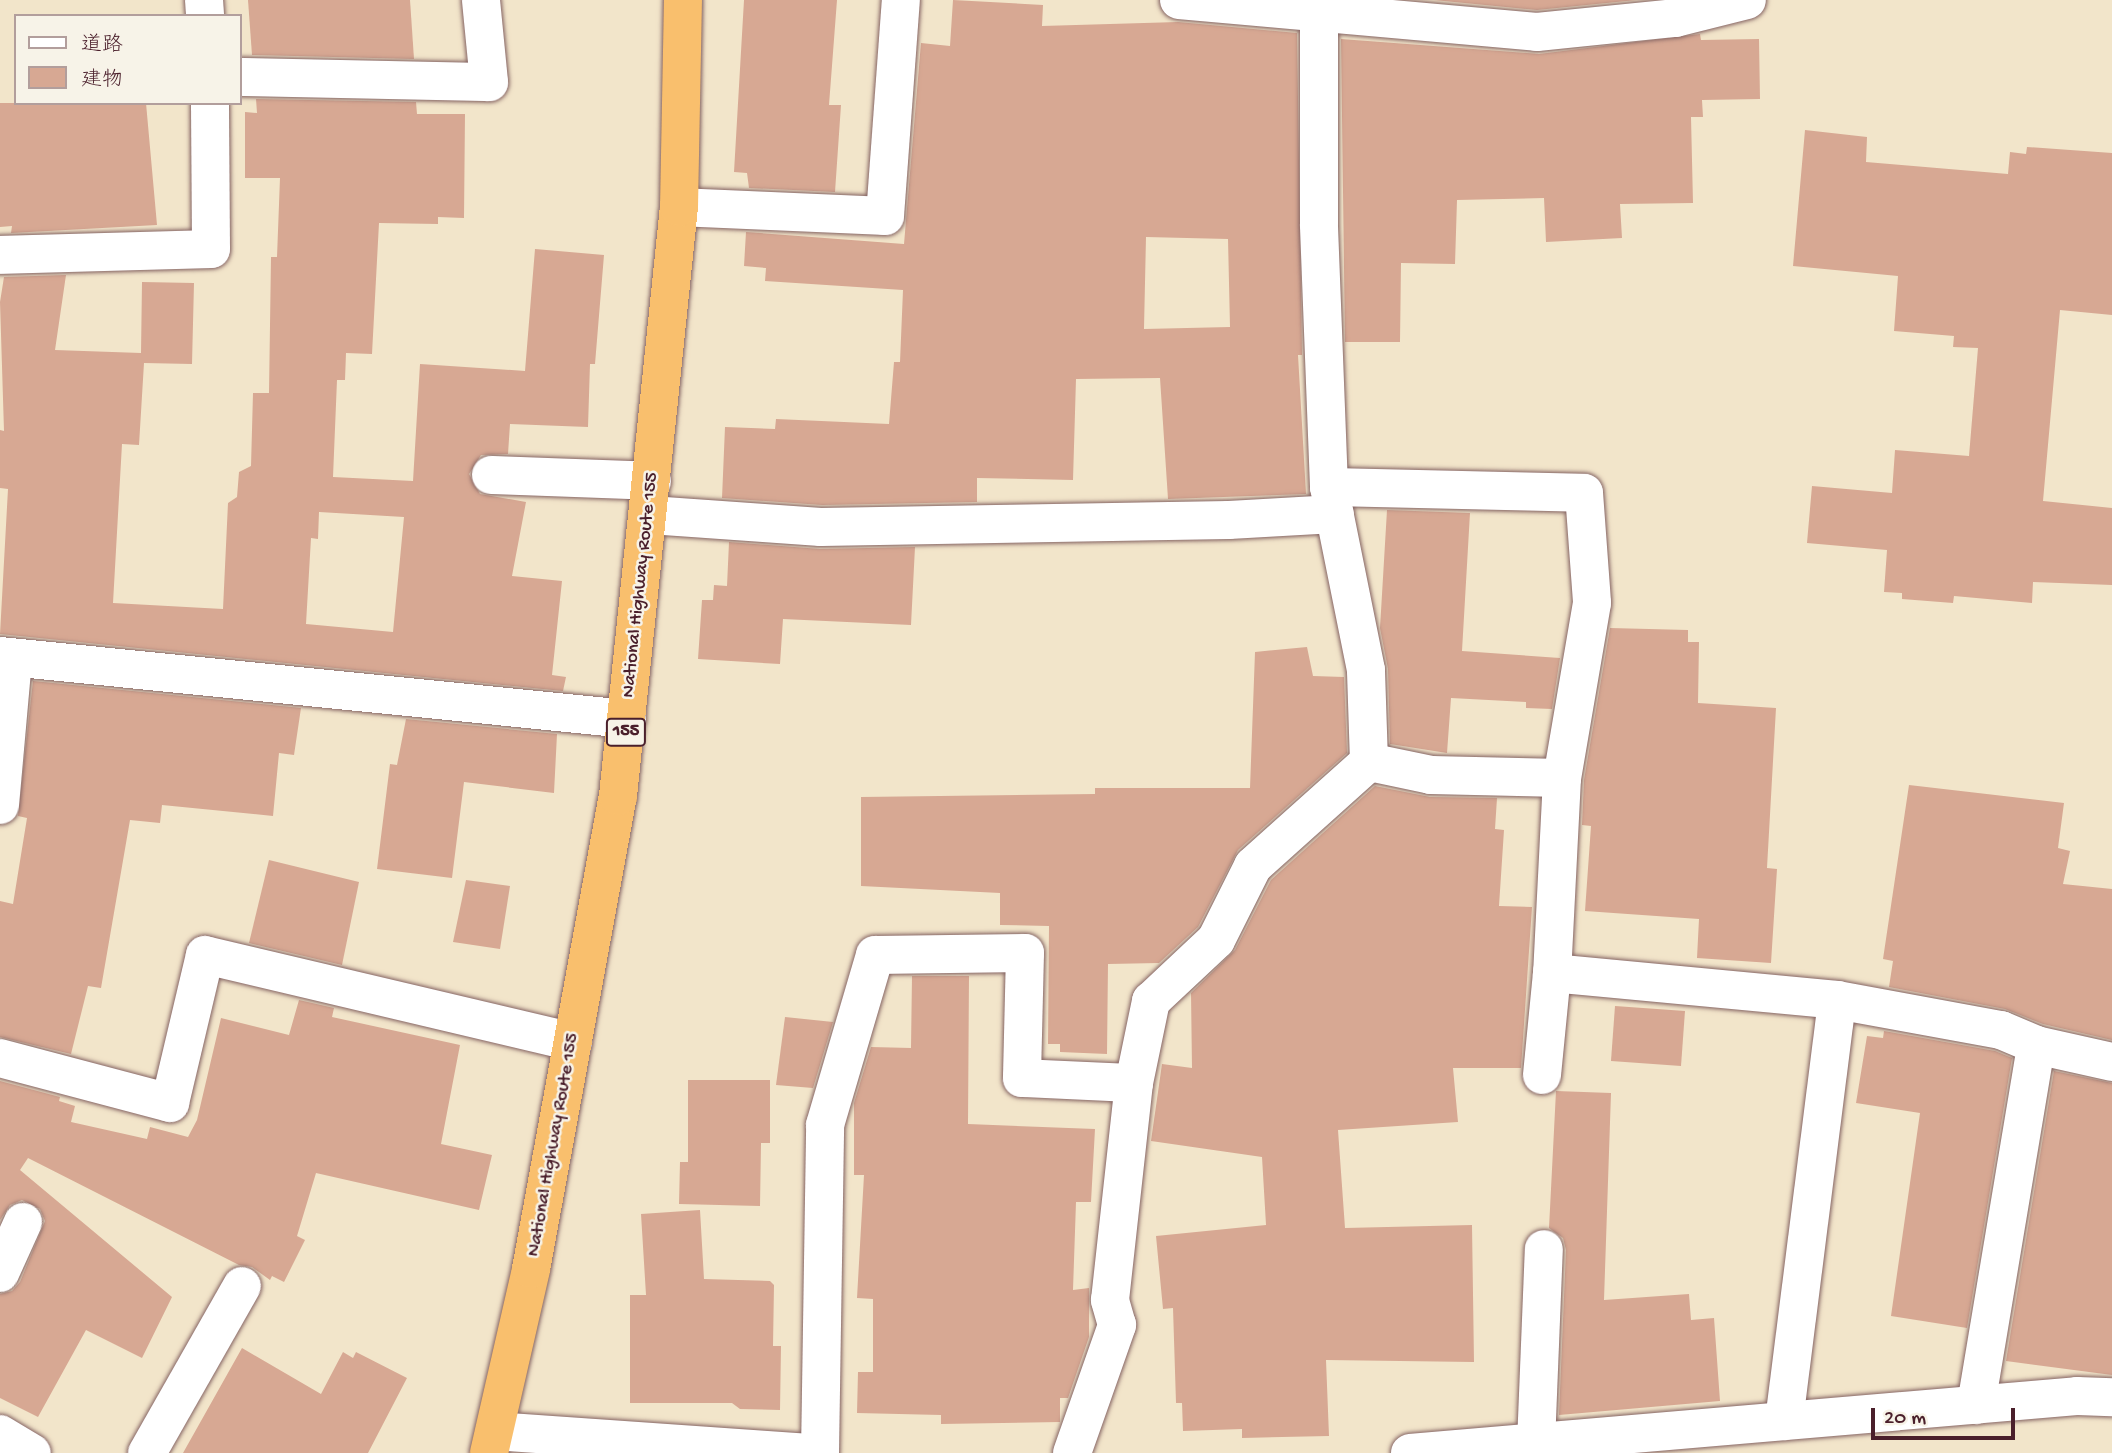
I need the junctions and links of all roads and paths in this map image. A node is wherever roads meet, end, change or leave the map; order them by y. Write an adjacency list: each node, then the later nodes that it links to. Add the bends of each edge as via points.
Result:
1 (481, 0): 9 (street, via 489,82)
2 (683, 0): 11 (highway, National Highway Route 155 / 155)
3 (901, 0): 11 (street, via 885,216)
4 (1179, 0): 8 (street)
5 (1746, 0): 6 (street)
6 (1674, 9): 7 (street, via 1537,32)
7 (1408, 11): 8 (street)
8 (1319, 15): 15 (street, via 1319,224)
9 (242, 77)
10 (210, 105): 12 (street, via 211,249)
11 (679, 207): 14 (highway, National Highway Route 155 / 155)
12 (0, 255)
13 (491, 475): 14 (street)
14 (651, 498): 15 (street, via 821,527 1229,520); 17 (highway, National Highway Route 155 / 155)
15 (1332, 501): 18 (street, via 1366,670); 19 (street, via 1584,493 1591,603)
16 (6, 657): 17 (street); 20 (street)
17 (627, 719): 23 (highway, National Highway Route 155 / 155, via 618,796)
18 (1369, 762): 19 (street, via 1431,775); 28 (street, via 1252,866 1216,940 1151,1001)
19 (1562, 778): 21 (street)
20 (0, 805)
21 (1552, 973): 22 (street); 27 (street)
22 (1837, 1000): 24 (street, via 2001,1030); 35 (street)
23 (573, 1042): 25 (street, via 205,955 170,1103); 37 (highway, National Highway Route 155 / 155, via 531,1269)
24 (2036, 1045): 26 (street); 34 (street)
25 (0, 1058)
26 (2112, 1062)
27 (1542, 1075)
28 (1134, 1083): 43 (street, via 1022,1078 1025,953 875,955 825,1125); 44 (street, via 1110,1300 1117,1325)
29 (23, 1222): 31 (street)
30 (1544, 1249): 38 (street)
31 (0, 1273)
32 (242, 1286): 41 (street)
33 (2112, 1397): 34 (street)
34 (1976, 1405): 35 (street)
35 (1784, 1421): 39 (street)
36 (0, 1434): 40 (street)
37 (492, 1442): 42 (street)
38 (1536, 1444): 39 (street); 45 (street)
39 (1594, 1447)
40 (32, 1453)
41 (148, 1453)
42 (812, 1453)
43 (820, 1453)
44 (1072, 1453)
45 (1410, 1453)

